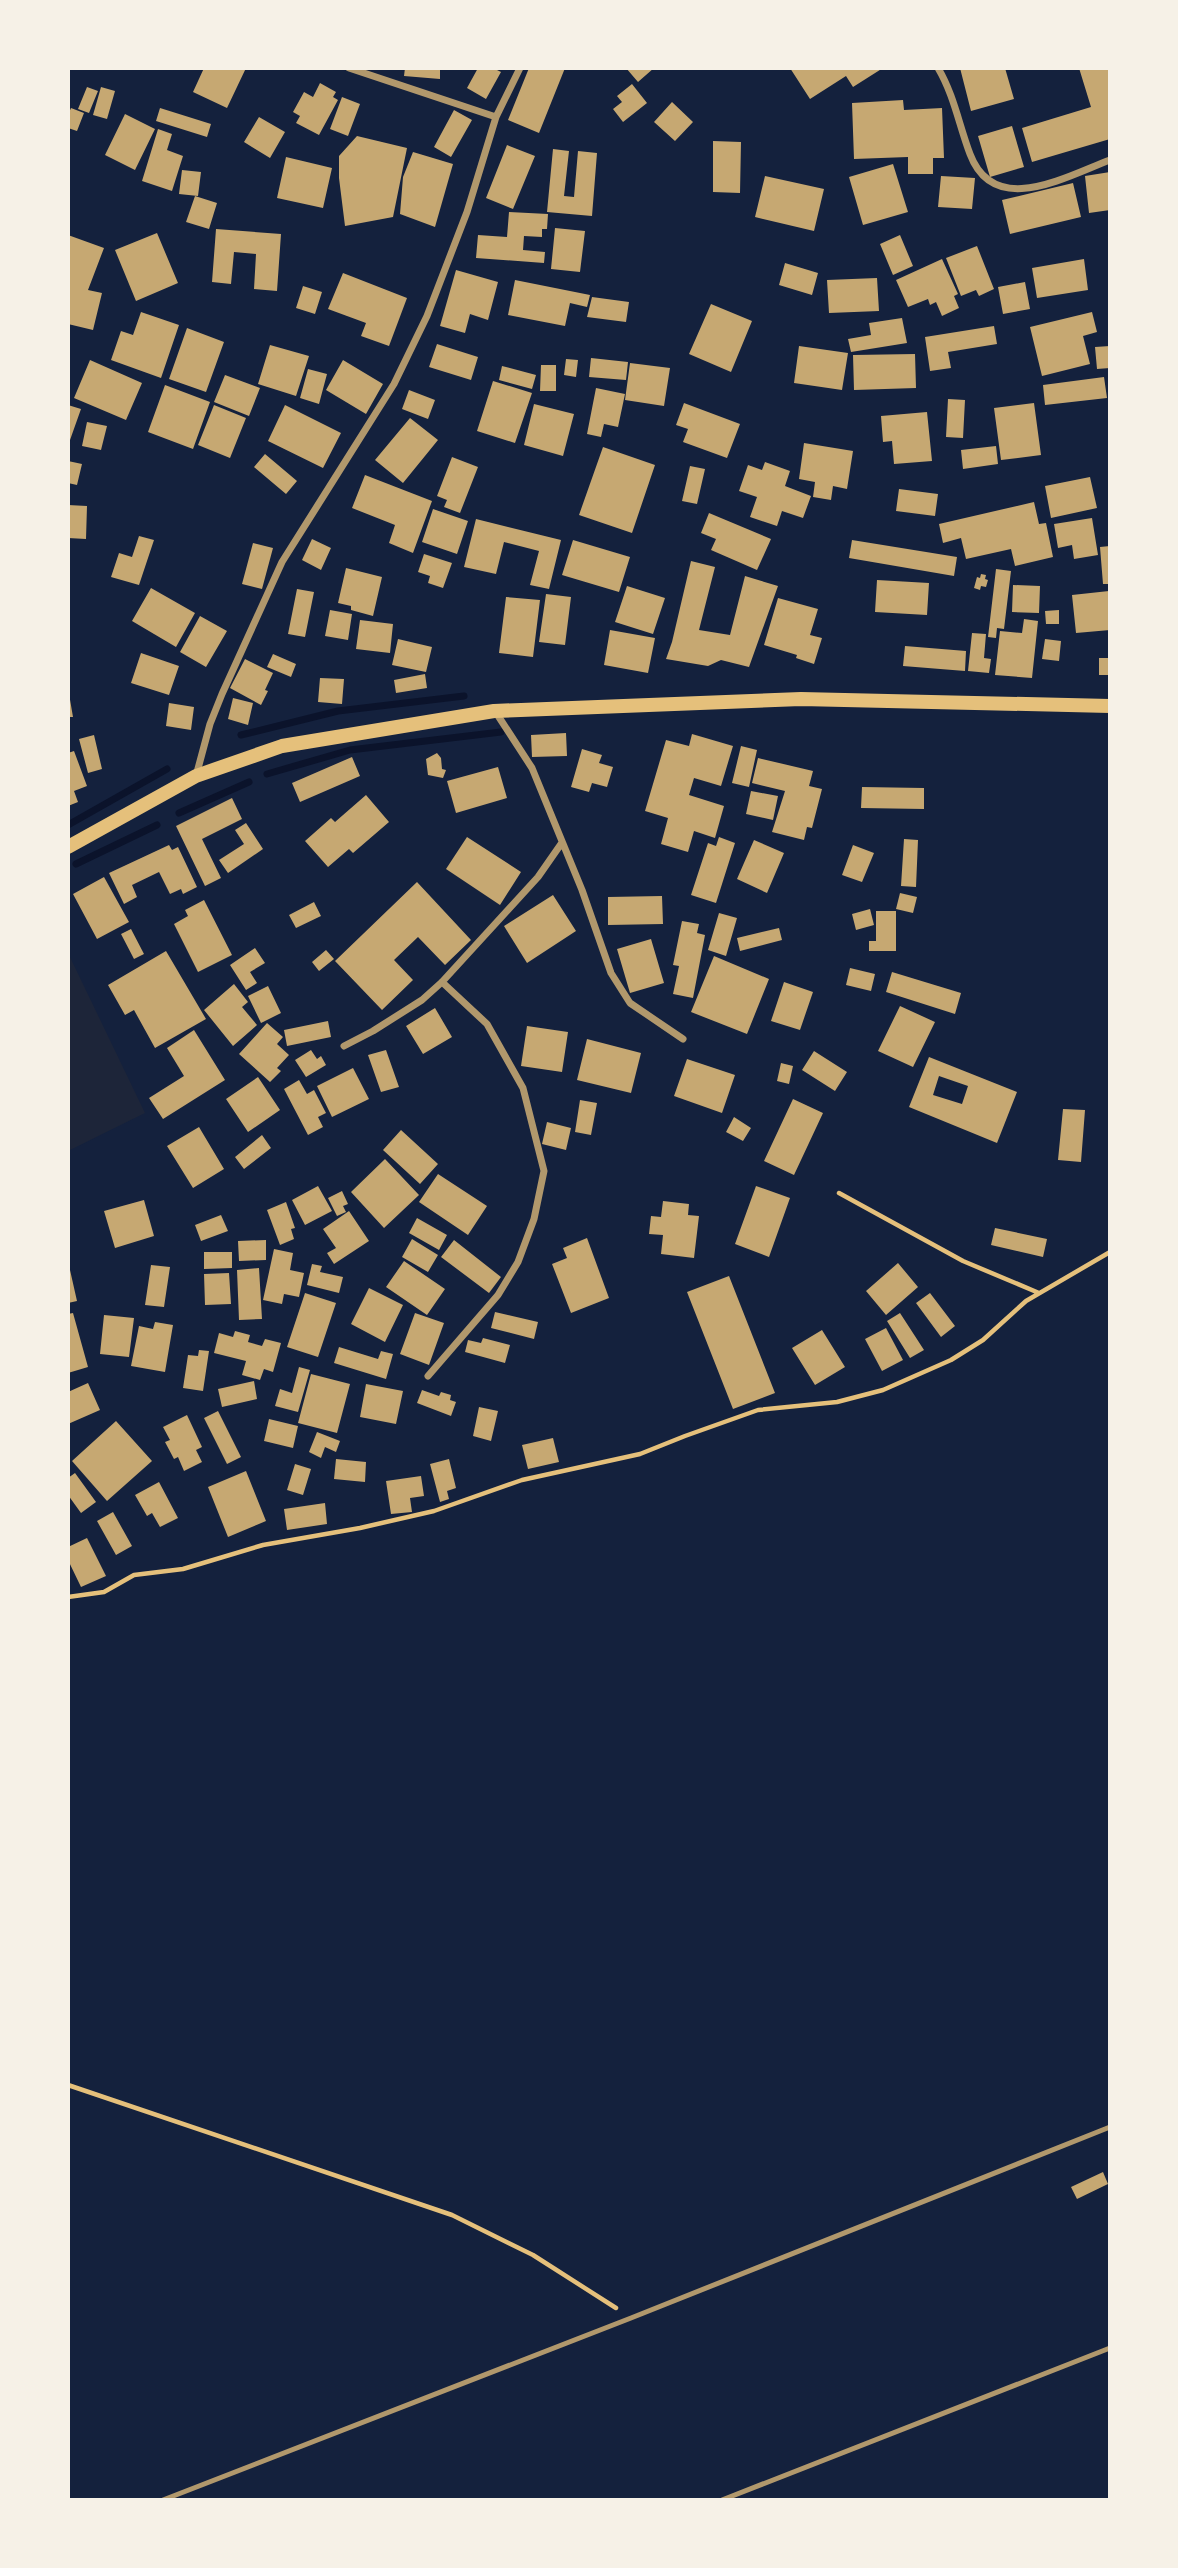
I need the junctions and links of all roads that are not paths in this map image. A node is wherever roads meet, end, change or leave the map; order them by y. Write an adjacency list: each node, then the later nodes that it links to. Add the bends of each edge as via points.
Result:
1 (349, 68): 4 (street)
2 (520, 68): 4 (street)
3 (938, 68): 5 (street, via 958,112 970,156 985,180 996,186 1041,185)
4 (496, 117): 8 (street, via 467,212 427,316 394,384 282,562 222,694)
5 (1110, 160)
6 (1110, 706): 7 (main road, via 801,699)
7 (494, 711): 8 (main road, via 282,746); 9 (street, via 532,768)
8 (196, 776): 10 (main road)
9 (561, 844): 11 (street, via 538,877); 12 (street, via 611,973 630,1003)
10 (68, 848)
11 (442, 982): 13 (street, via 422,1000); 14 (street, via 487,1024 523,1088 544,1171 534,1219 518,1262 498,1295)
12 (683, 1039)
13 (344, 1046)
14 (428, 1376)
15 (1110, 2127): 17 (lane)
16 (1110, 2348): 18 (lane)
17 (163, 2500)
18 (722, 2500)

